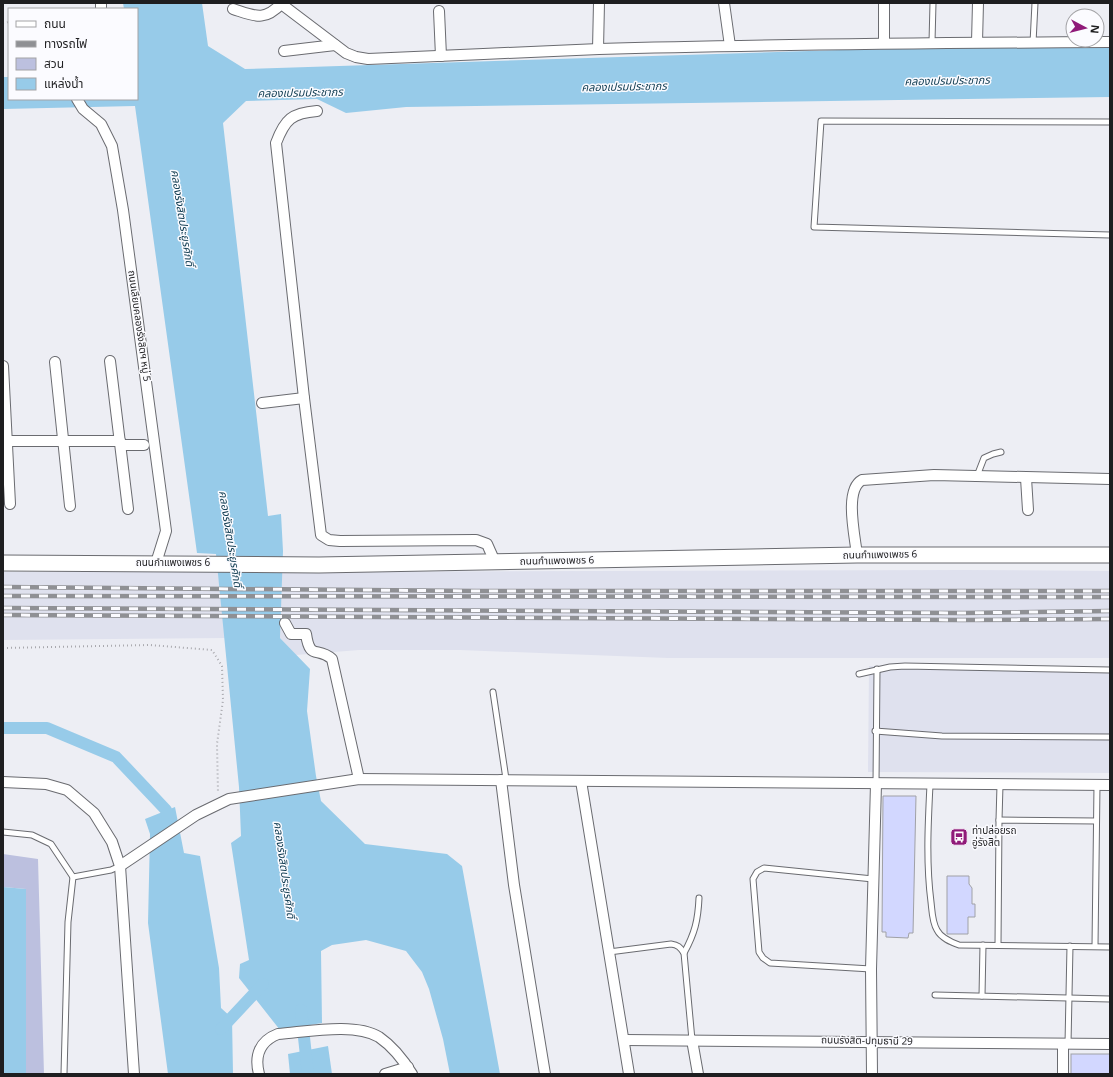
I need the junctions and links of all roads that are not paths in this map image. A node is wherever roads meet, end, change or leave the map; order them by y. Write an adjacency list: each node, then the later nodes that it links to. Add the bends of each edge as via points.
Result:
1 (281, 3): 8 (street, via 270,14 263,16); 15 (street)
2 (599, 3): 17 (street)
3 (724, 3): 16 (street)
4 (884, 3): 14 (street)
5 (933, 3): 10 (lane)
6 (978, 3): 11 (street)
7 (1034, 3): 12 (lane)
8 (233, 9)
9 (439, 11): 19 (street)
10 (932, 42): 11 (street); 14 (street)
11 (977, 42): 12 (street)
12 (1033, 42): 13 (street)
13 (1110, 42)
14 (884, 43): 16 (street)
15 (335, 45): 18 (street); 19 (street, via 351,55 368,59)
16 (730, 46): 17 (street)
17 (598, 49): 19 (street)
18 (284, 51)
19 (441, 56)
20 (78, 100): 45 (street, ถนนเลียบคลองรังสิตฯ หมู่ 5, via 83,109 101,124 112,146 123,210 166,531)
21 (317, 111): 27 (street, via 298,113 290,118 276,143)
22 (1110, 122): 23 (lane, via 821,121 814,228)
23 (1110, 235)
24 (110, 361): 31 (street)
25 (55, 362): 30 (street)
26 (3, 366): 29 (street)
27 (304, 398): 28 (street); 43 (street, via 321,535 324,538 340,541 476,540 487,544)
28 (262, 403)
29 (5, 441): 30 (street); 37 (street)
30 (63, 441): 31 (street); 38 (street)
31 (120, 443): 32 (street); 39 (street)
32 (144, 445)
33 (1001, 452): 34 (lane, via 984,458)
34 (977, 476): 35 (street); 41 (street, via 913,475 858,482 852,498)
35 (1026, 478): 36 (street); 40 (street)
36 (1110, 479)
37 (10, 504)
38 (70, 506)
39 (128, 509)
40 (1028, 510)
41 (857, 555): 42 (main road, ถนนกำแพงเพชร 6); 43 (main road, ถนนกำแพงเพชร 6)
42 (1110, 555)
43 (495, 562): 45 (main road, ถนนกำแพงเพชร 6, via 319,565)
44 (3, 563): 45 (main road, ถนนกำแพงเพชร 6)
45 (156, 563)
46 (286, 623): 53 (street, via 292,634 306,634 309,648 314,652 327,654 332,659)
47 (878, 669): 48 (lane, via 919,666); 49 (lane); 51 (lane)
48 (1110, 670)
49 (859, 674)
50 (493, 692): 54 (lane)
51 (876, 731): 52 (lane, via 942,736); 57 (lane)
52 (1110, 737)
53 (359, 779): 54 (street); 65 (street, via 229,799 196,815)
54 (504, 780): 55 (street); 91 (street, via 514,885)
55 (581, 781): 57 (street); 74 (street)
56 (3, 782): 65 (street, via 46,784 67,790 94,814 112,842)
57 (876, 784): 58 (street); 67 (street)
58 (930, 784): 59 (street); 69 (lane, via 928,879 936,929 944,938 959,945)
59 (1000, 785): 60 (street); 62 (lane)
60 (1097, 785): 61 (street); 63 (lane)
61 (1110, 785)
62 (999, 820): 63 (lane); 70 (lane)
63 (1096, 821): 72 (lane)
64 (3, 832): 66 (lane, via 32,835 51,844)
65 (120, 866): 66 (lane); 88 (street)
66 (73, 877): 87 (lane, via 68,922)
67 (873, 879): 76 (street); 76 (lane, via 764,868 757,872 754,879 759,952 763,958 770,963)
68 (699, 898): 75 (lane, via 694,935)
69 (983, 945): 70 (lane); 78 (lane)
70 (998, 945): 71 (lane)
71 (1070, 946): 72 (lane); 79 (lane)
72 (1094, 946): 73 (lane)
73 (1110, 947)
74 (609, 952): 75 (lane, via 671,944 677,945); 81 (street)
75 (684, 953): 82 (lane)
76 (871, 969): 83 (street)
77 (935, 995): 78 (lane)
78 (982, 996): 79 (lane)
79 (1068, 999): 80 (lane); 84 (lane)
80 (1110, 999)
81 (624, 1040): 82 (street, ถนนรังสิต-ปทุมธานี 29); 92 (street)
82 (692, 1040): 83 (street, ถนนรังสิต-ปทุมธานี 29); 93 (street)
83 (871, 1041): 84 (street, ถนนรังสิต-ปทุมธานี 29); 94 (street)
84 (1066, 1044): 85 (street, ถนนรังสิต-ปทุมธานี 29); 95 (street)
85 (1110, 1044)
86 (410, 1071): 89 (street, via 389,1045 372,1034 353,1029 278,1034 268,1038 257,1057); 90 (street)
87 (64, 1074)
88 (134, 1074)
89 (259, 1074)
90 (385, 1074)
91 (545, 1074)
92 (629, 1074)
93 (698, 1074)
94 (872, 1074)
95 (1063, 1074)

